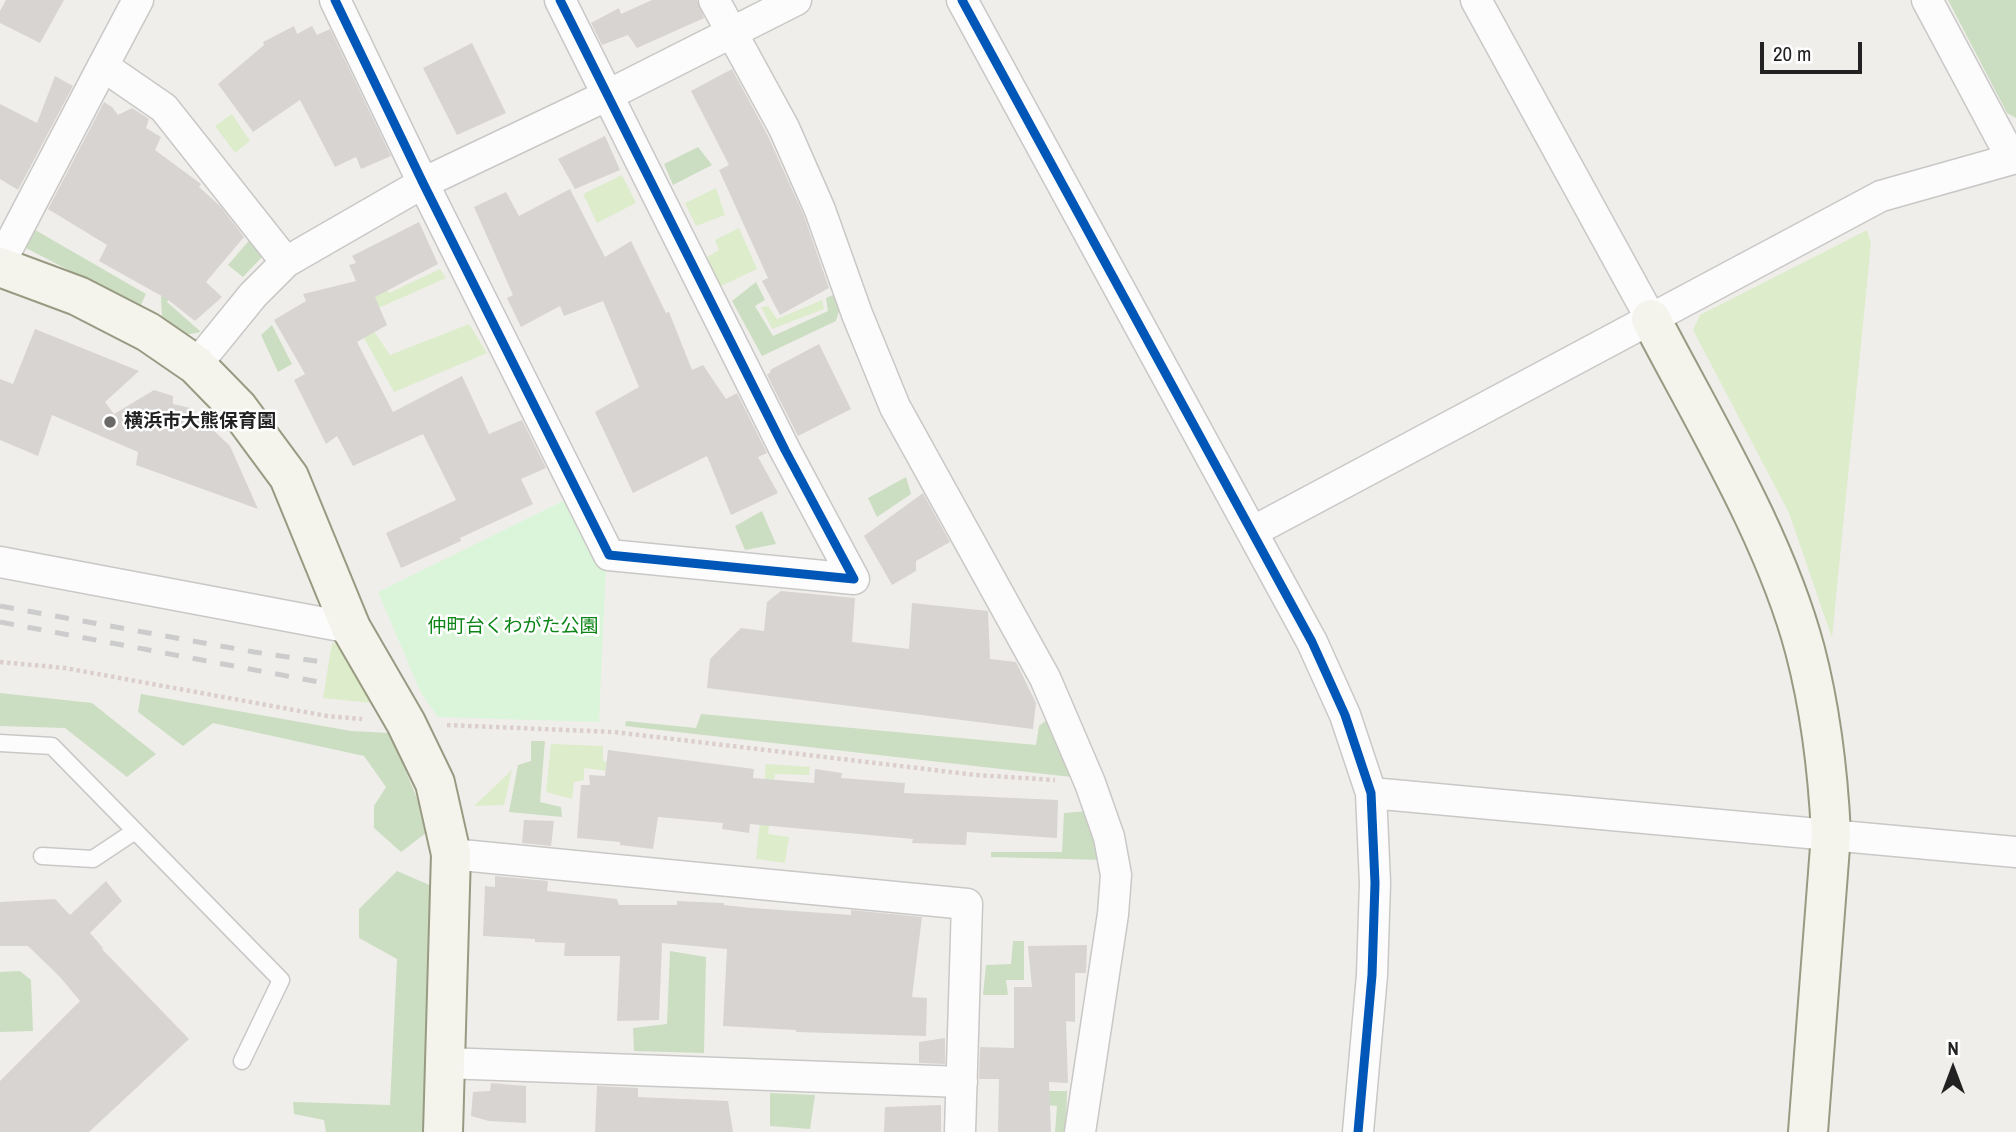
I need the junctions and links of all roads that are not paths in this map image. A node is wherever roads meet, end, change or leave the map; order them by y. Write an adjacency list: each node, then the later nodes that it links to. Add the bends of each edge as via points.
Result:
1 (138, 0): 10 (street)
2 (335, 0): 13 (street)
3 (560, 0): 11 (street)
4 (714, 0): 9 (street)
5 (796, 0): 9 (street)
6 (962, 0): 18 (street)
7 (1476, 0): 16 (street)
8 (1927, 0): 12 (street)
9 (732, 34): 11 (street); 33 (street, via 784,128 820,210 895,407 1045,678 1109,837 1116,874 1113,914)
10 (103, 66): 14 (street, via 164,108); 15 (street)
11 (608, 95): 13 (street); 13 (street, via 854,579 609,555)
12 (2014, 158): 16 (street, via 1881,196)
13 (423, 183): 14 (street)
14 (286, 262): 17 (street)
15 (0, 265): 17 (street, via 78,296 148,332)
16 (1651, 319): 18 (street); 24 (street, via 1755,518 1790,603 1816,693)
17 (196, 365): 20 (street, via 238,408 289,477)
18 (1252, 533): 22 (street, via 1312,642 1345,715)
19 (0, 562): 20 (street)
20 (351, 628): 26 (street, via 435,783)
21 (0, 743): 23 (lane, via 52,746)
22 (1371, 793): 24 (street); 34 (street, via 1375,883 1372,975)
23 (135, 831): 27 (lane, via 93,859); 28 (lane, via 281,980)
24 (1831, 834): 25 (street); 35 (street)
25 (2016, 852)
26 (451, 854): 29 (street); 30 (street, via 967,904)
27 (42, 856)
28 (242, 1061)
29 (445, 1063): 30 (street); 31 (street)
30 (962, 1082): 32 (street)
31 (443, 1132)
32 (960, 1132)
33 (1080, 1132)
34 (1358, 1132)
35 (1808, 1132)

